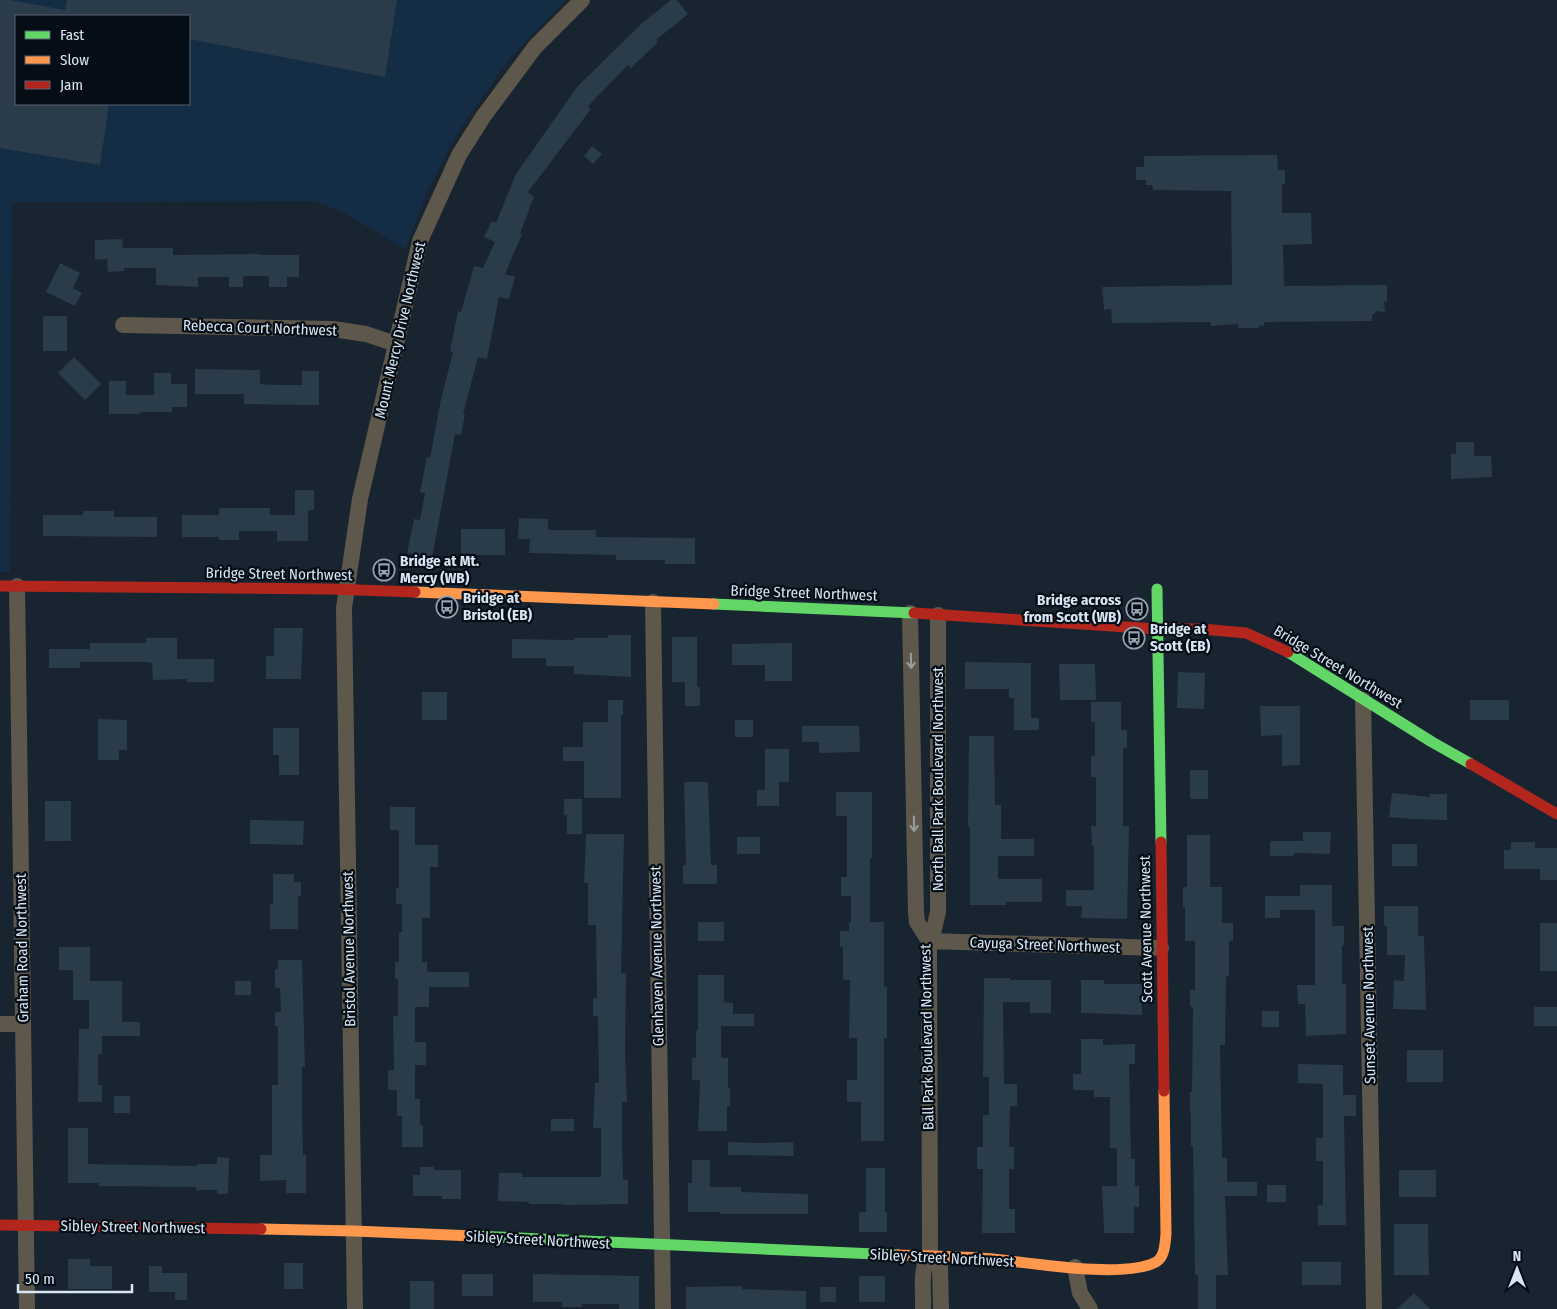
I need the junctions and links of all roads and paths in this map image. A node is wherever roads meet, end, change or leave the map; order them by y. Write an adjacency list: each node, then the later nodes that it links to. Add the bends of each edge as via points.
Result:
1 (582, 0): 3 (street, Mount Mercy Drive Northwest, via 529,55 459,155 420,241)
2 (123, 324): 3 (street, Rebecca Court Northwest, via 333,329 366,334)
3 (396, 344): 7 (street, Mount Mercy Drive Northwest, via 360,499)
4 (0, 586): 5 (street, Bridge Street Northwest)
5 (17, 586): 7 (street, Bridge Street Northwest); 17 (street, Graham Road Northwest)
6 (1157, 589): 11 (street, Scott Avenue Northwest)
7 (347, 590): 8 (street, Bridge Street Northwest); 20 (street, Bristol Avenue Northwest, via 344,608)
8 (653, 602): 9 (street, Bridge Street Northwest); 21 (street, Glenhaven Avenue Northwest)
9 (910, 612): 10 (street, Bridge Street Northwest); 14 (street, Ball Park Boulevard Northwest, one-way to 14, via 916,913 917,922)
10 (938, 615): 11 (street, Bridge Street Northwest); 14 (street, North Ball Park Boulevard Northwest, via 938,912)
11 (1157, 629): 12 (street, Bridge Street Northwest, via 1246,633 1283,649); 15 (street, Scott Avenue Northwest)
12 (1363, 700): 13 (street, Bridge Street Northwest); 31 (street, Sunset Avenue Northwest)
13 (1557, 814)
14 (929, 941): 15 (street, Cayuga Street Northwest); 22 (street, Ball Park Boulevard Northwest)
15 (1161, 948): 23 (street, Scott Avenue Northwest, via 1165,1236 1164,1250 1159,1260)
16 (0, 1024): 17 (street)
17 (23, 1024): 19 (street, Graham Road Northwest)
18 (0, 1225): 19 (street, Sibley Street Northwest)
19 (26, 1225): 20 (street, Sibley Street Northwest); 25 (street, Graham Road Northwest)
20 (354, 1231): 21 (street, Sibley Street Northwest); 26 (street, Bristol Avenue Northwest)
21 (663, 1246): 22 (street, Sibley Street Northwest); 27 (street, Glenhaven Avenue Northwest)
22 (930, 1256): 24 (street, Sibley Street Northwest); 28 (street, via 924,1272); 29 (street, Ball Park Boulevard Northwest, via 940,1266)
23 (1152, 1264): 24 (street, Sibley Street Northwest, via 1132,1268)
24 (1075, 1267): 30 (street, via 1080,1293)
25 (27, 1309)
26 (355, 1309)
27 (663, 1309)
28 (923, 1309)
29 (941, 1309)
30 (1090, 1309)
31 (1374, 1309)

